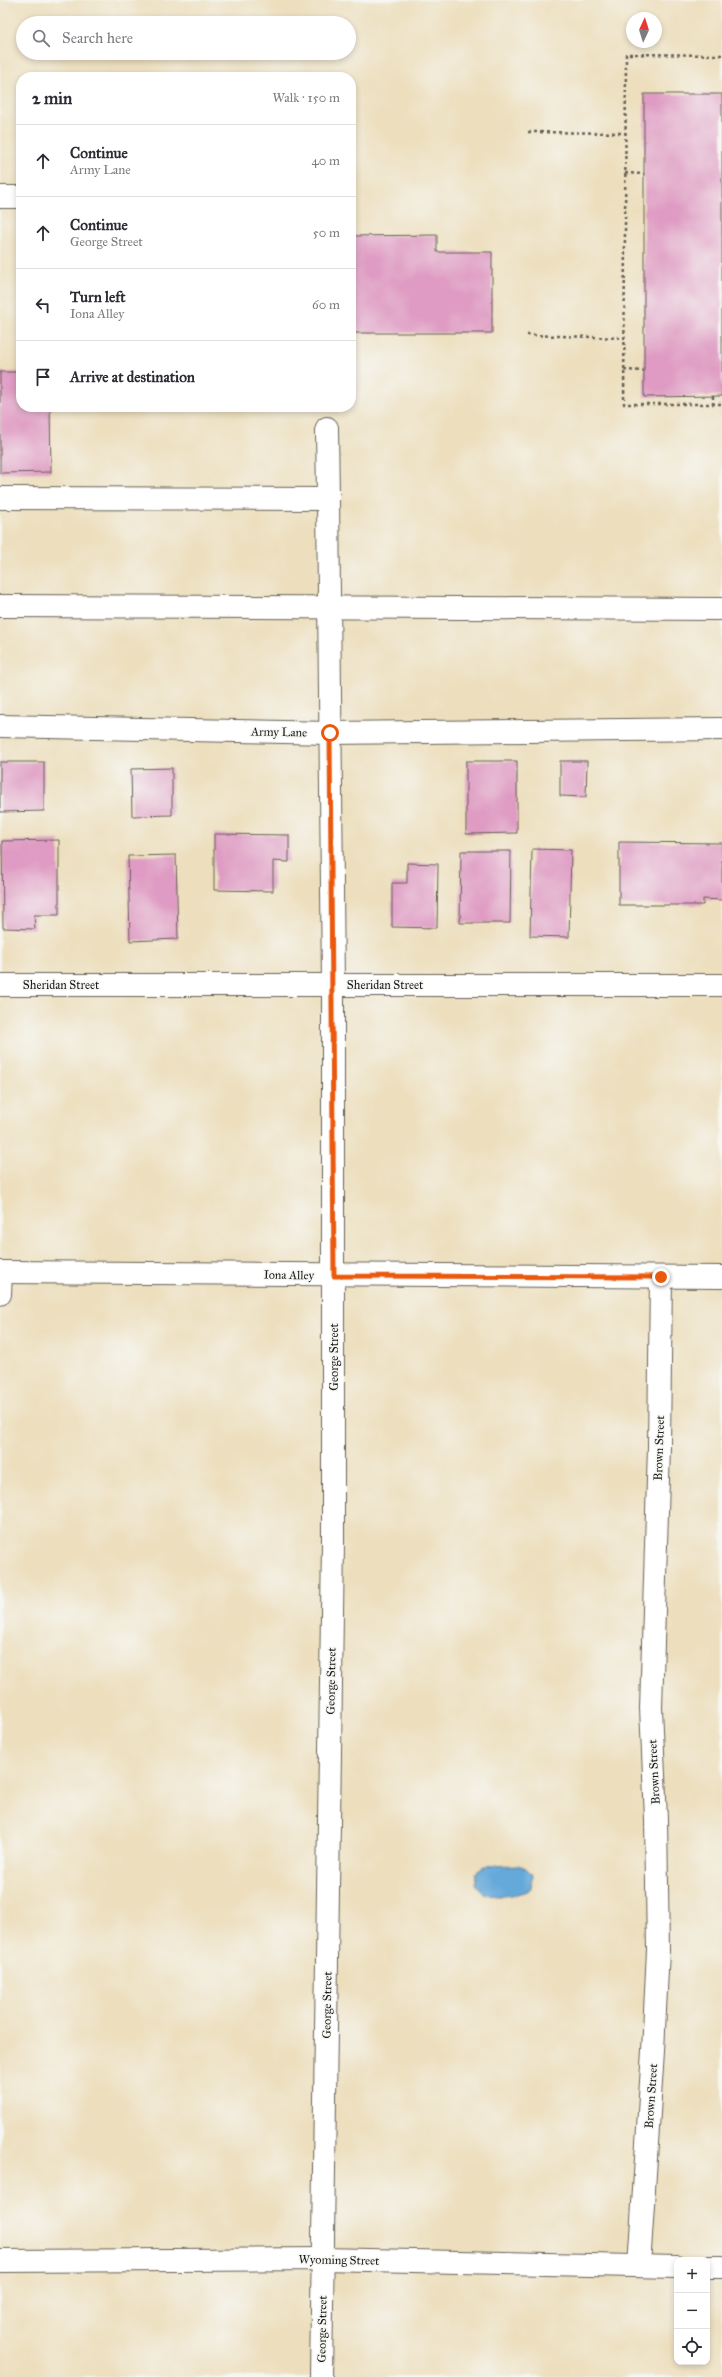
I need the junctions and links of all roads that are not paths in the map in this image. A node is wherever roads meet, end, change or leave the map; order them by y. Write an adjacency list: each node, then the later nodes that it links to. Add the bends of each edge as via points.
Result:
1 (0, 197): 2 (street)
2 (16, 197)
3 (327, 428): 5 (street)
4 (0, 498): 5 (street)
5 (328, 499): 7 (street)
6 (0, 606): 7 (street)
7 (328, 608): 8 (street); 11 (street)
8 (722, 609)
9 (0, 726): 11 (street, Army Lane)
10 (722, 729): 11 (street, Army Lane)
11 (330, 733): 13 (street)
12 (0, 985): 13 (street, Sheridan Street)
13 (333, 985): 14 (street, Sheridan Street); 16 (street, George Street)
14 (722, 985)
15 (0, 1272): 16 (street, Iona Alley); 19 (street)
16 (334, 1276): 17 (street, Iona Alley); 20 (street, George Street)
17 (661, 1277): 18 (street, Iona Alley); 22 (street, Brown Street, via 652,1708 658,1950 654,2051)
18 (722, 1277)
19 (0, 1294)
20 (323, 2259): 21 (street, Wyoming Street); 22 (street, Wyoming Street); 26 (street, George Street)
21 (0, 2261)
22 (639, 2266): 23 (street, Wyoming Street)
23 (674, 2267)
24 (710, 2267): 25 (street)
25 (722, 2267)
26 (321, 2377)

